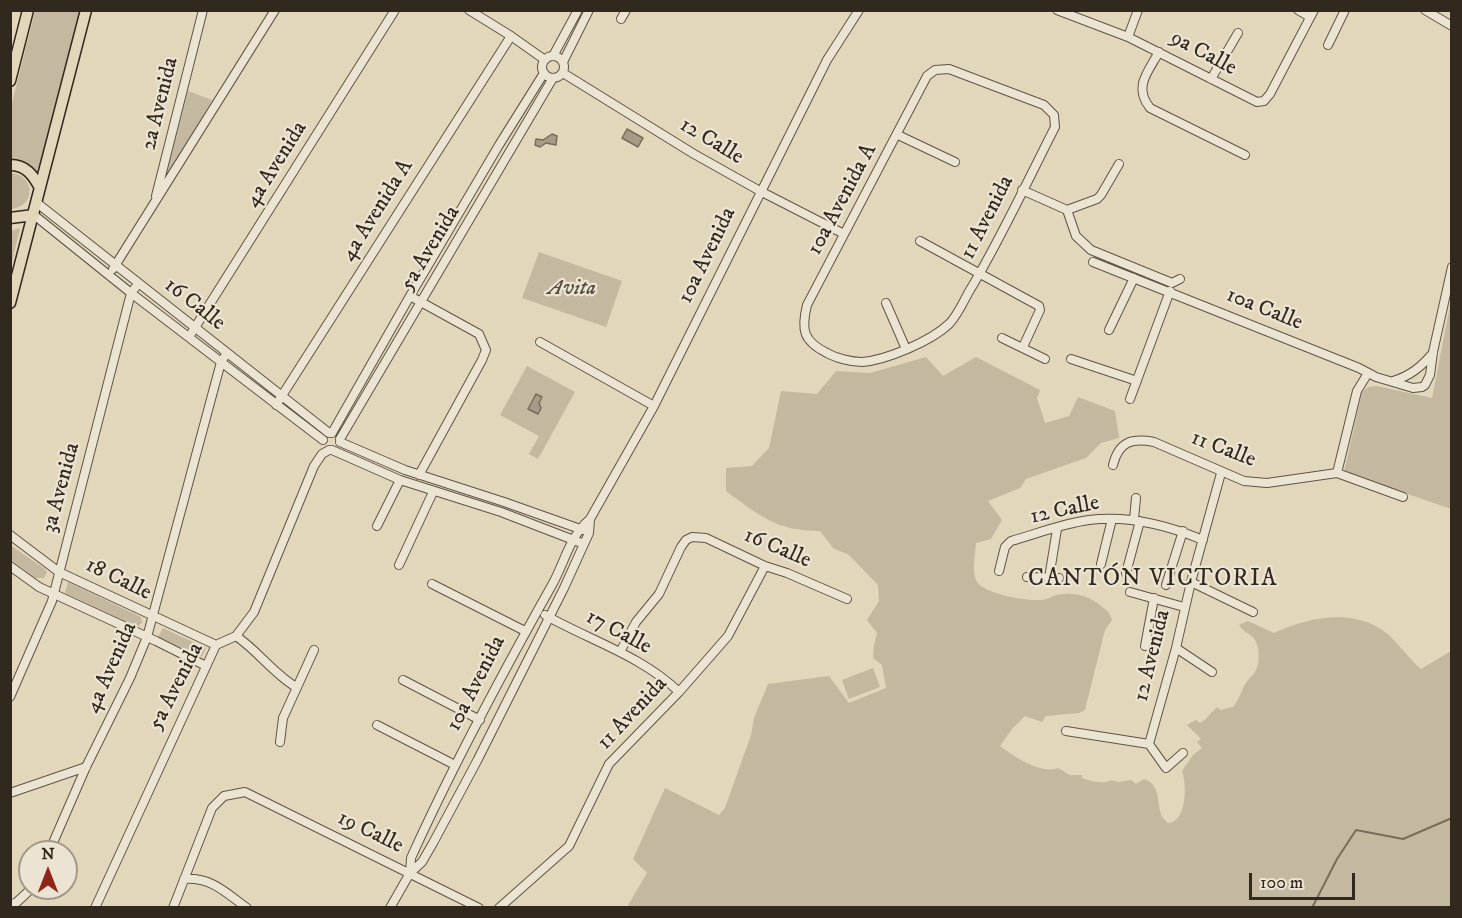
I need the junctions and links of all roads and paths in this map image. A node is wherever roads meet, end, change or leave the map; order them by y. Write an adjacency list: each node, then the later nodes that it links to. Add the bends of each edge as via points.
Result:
1 (28, 10): 29 (main road)
2 (86, 10): 35 (main road)
3 (203, 10): 39 (street, 2a Avenida)
4 (275, 10): 39 (street)
5 (395, 10): 59 (street, 4a Avenida)
6 (469, 10): 18 (street)
7 (578, 10): 22 (street)
8 (589, 10): 23 (street)
9 (859, 10): 37 (street, 10a Avenida, via 827,60)
10 (1057, 10): 19 (street, 9a Calle)
11 (1138, 10): 19 (street)
12 (1298, 10): 15 (street)
13 (1345, 10): 20 (street)
14 (1425, 10): 16 (street)
15 (1312, 14): 28 (street, 9a Calle, via 1264,101 1257,102)
16 (1452, 26)
17 (1238, 33): 28 (street)
18 (511, 36): 22 (street); 75 (street, 4a Avenida A)
19 (1128, 37): 21 (street, 9a Calle)
20 (1328, 45)
21 (1159, 51): 28 (street, 9a Calle); 31 (street, via 1141,92 1150,108)
22 (549, 58): 23 (street); 25 (street, via 542,68)
23 (563, 62): 26 (street)
24 (935, 70): 30 (street, 10a Avenida A, via 927,76); 36 (street, 11 Avenida, via 949,69 1044,105 1054,115 1054,127)
25 (544, 73): 27 (street); 55 (street, 5a Avenida)
26 (563, 73): 27 (street); 37 (street, 12 Calle)
27 (553, 78): 56 (street, 5a Avenida)
28 (1211, 80)
29 (10, 81)
30 (898, 135): 32 (street); 43 (street, 10a Avenida A)
31 (1245, 155)
32 (955, 162)
33 (1119, 164): 40 (street, via 1097,199)
34 (10, 165): 35 (main road, via 29,171)
35 (40, 188): 38 (main road)
36 (1022, 190): 40 (street); 48 (street, 11 Avenida)
37 (760, 191): 43 (street, 12 Calle); 78 (street, 10a Avenida)
38 (37, 203): 41 (main road); 46 (street, 16 Calle)
39 (154, 205): 46 (street)
40 (1067, 210): 51 (street, via 1076,236 1092,250 1172,283)
41 (34, 215): 42 (main road); 49 (street, 16 Calle); 57 (main road)
42 (10, 218)
43 (844, 234): 65 (street, 10a Avenida A, via 803,320 809,342)
44 (920, 241): 48 (street)
45 (1093, 262): 50 (street, 10a Calle)
46 (115, 266): 49 (street); 52 (street, 16 Calle)
47 (1452, 267): 67 (street)
48 (980, 273): 64 (street, via 1039,306); 66 (street, 11 Avenida, via 950,322)
49 (109, 275): 54 (street, 16 Calle)
50 (1134, 278): 53 (street, 10a Calle); 60 (street)
51 (1180, 279)
52 (138, 284): 54 (street, 3a Avenida); 59 (street, 16 Calle)
53 (1170, 291): 72 (street, 10a Calle); 73 (street)
54 (131, 293): 61 (street, 16 Calle); 107 (street, 3a Avenida)
55 (410, 296): 56 (street); 79 (street, 5a Avenida)
56 (420, 301): 79 (street, 5a Avenida); 83 (street, via 479,334 486,350)
57 (10, 303)
58 (886, 303): 66 (street)
59 (195, 328): 61 (street, 4a Avenida); 68 (street, 16 Calle)
60 (1109, 330)
61 (189, 337): 71 (street, 16 Calle)
62 (1002, 338): 64 (street)
63 (540, 342): 78 (street)
64 (1023, 347): 69 (street)
65 (818, 348): 66 (street, 11 Avenida, via 859,362)
66 (906, 349)
67 (1433, 352): 74 (street, via 1414,372); 74 (street, 10a Calle, via 1428,382 1422,387)
68 (227, 353): 71 (street, 4a Avenida); 75 (street, 16 Calle)
69 (1045, 359)
70 (1071, 359): 73 (street)
71 (221, 362): 77 (street, 16 Calle); 122 (street, 4a Avenida)
72 (1368, 373): 74 (street, 10a Calle); 82 (street, via 1357,391)
73 (1137, 381): 76 (street)
74 (1392, 382)
75 (281, 396): 77 (street, 4a Avenida A); 79 (street, 16 Calle)
76 (1130, 399)
77 (276, 405): 79 (street, 16 Calle)
78 (654, 406): 88 (street, 10a Avenida)
79 (331, 442): 83 (street, 16 Calle); 84 (street, 16 Calle); 125 (street, 5a Avenida, via 317,461 254,612)
80 (1113, 465): 81 (street, 11 Calle, via 1116,454 1133,440 1154,442)
81 (1221, 473): 82 (street, 11 Calle, via 1267,483); 100 (street, 12 Avenida)
82 (1337, 473): 86 (street, 11 Calle)
83 (419, 475): 92 (street, 16 Calle)
84 (400, 480): 85 (street, 16 Calle); 93 (street)
85 (434, 492): 99 (street, 16 Calle); 103 (street)
86 (1403, 497)
87 (1136, 498): 91 (street)
88 (597, 506): 89 (street, 10a Avenida); 92 (street, via 580,520)
89 (590, 519): 94 (street, 10a Avenida); 97 (street, 10a Avenida)
90 (1112, 519): 91 (street, 12 Calle); 95 (street, 12 Calle, via 1089,520); 102 (street)
91 (1137, 520): 96 (street, 12 Calle); 108 (street)
92 (562, 523): 94 (street, 16 Calle)
93 (377, 526)
94 (578, 528): 97 (street, 16 Calle); 99 (street, 10a Avenida)
95 (1057, 529): 106 (street, 12 Calle, via 1011,541 1005,547); 110 (street)
96 (1183, 531): 100 (street, 12 Calle); 114 (street)
97 (589, 533): 101 (street, 10a Avenida)
98 (10, 535): 107 (street, 18 Calle)
99 (573, 539): 101 (street, 16 Calle); 120 (street, 10a Avenida)
100 (1203, 540): 112 (street, 12 Avenida)
101 (584, 544): 123 (street, 10a Avenida)
102 (1101, 564)
103 (399, 565)
104 (10, 566): 116 (street, 18 Calle)
105 (765, 566): 118 (street, 16 Calle); 131 (street, 16 Calle, via 705,538 686,540 659,594 636,622); 136 (street, 11 Avenida, via 728,636)
106 (999, 571)
107 (59, 572): 116 (street, 3a Avenida); 122 (street, 18 Calle)
108 (1126, 573)
109 (1027, 577): 110 (street)
110 (1049, 578): 111 (street)
111 (1059, 578)
112 (1191, 582): 119 (street, 12 Avenida); 121 (street)
113 (432, 585): 124 (street)
114 (1166, 585)
115 (1130, 592): 117 (street)
116 (54, 594): 126 (street, 18 Calle); 137 (street, 3a Avenida)
117 (1154, 598): 119 (street); 128 (street)
118 (847, 599)
119 (1184, 607): 129 (street, 12 Avenida)
120 (537, 610): 123 (street, 17 Calle); 124 (street, 10a Avenida)
121 (1253, 612)
122 (154, 617): 126 (street, 4a Avenida); 127 (street, 18 Calle)
123 (549, 617): 131 (street, 17 Calle); 145 (street, 10a Avenida)
124 (525, 631): 138 (street, 10a Avenida)
125 (236, 636): 127 (street, 5a Avenida); 135 (street)
126 (147, 637): 132 (street, 18 Calle); 147 (street, 4a Avenida)
127 (216, 645): 132 (street, 5a Avenida)
128 (1145, 646)
129 (1176, 648): 133 (street); 142 (street, 12 Avenida)
130 (314, 650): 135 (street)
131 (620, 652): 136 (street, 17 Calle)
132 (206, 666): 152 (street, 5a Avenida)
133 (1212, 672)
134 (403, 680): 138 (street)
135 (296, 687): 141 (street, via 283,718)
136 (679, 692): 157 (street, 11 Avenida, via 609,764 569,846)
137 (10, 697)
138 (480, 720): 143 (street, 10a Avenida)
139 (377, 725): 146 (street)
140 (1066, 731): 142 (street)
141 (280, 742)
142 (1149, 744): 144 (street, via 1164,767)
143 (462, 753): 145 (street); 146 (street, 10a Avenida)
144 (1183, 753)
145 (477, 761): 150 (street, 10a Avenida, via 422,862)
146 (455, 765): 150 (street, 10a Avenida, via 411,858)
147 (86, 767): 148 (street); 149 (street, 4a Avenida)
148 (10, 793)
149 (54, 840)
150 (410, 873): 151 (street, 19 Calle, via 245,792 224,796 212,808); 155 (street, 10a Avenida); 156 (street, 19 Calle)
151 (184, 879): 153 (street); 154 (street, via 212,882)
152 (94, 908)
153 (172, 908)
154 (247, 908)
155 (390, 908)
156 (479, 908)
157 (499, 908)

